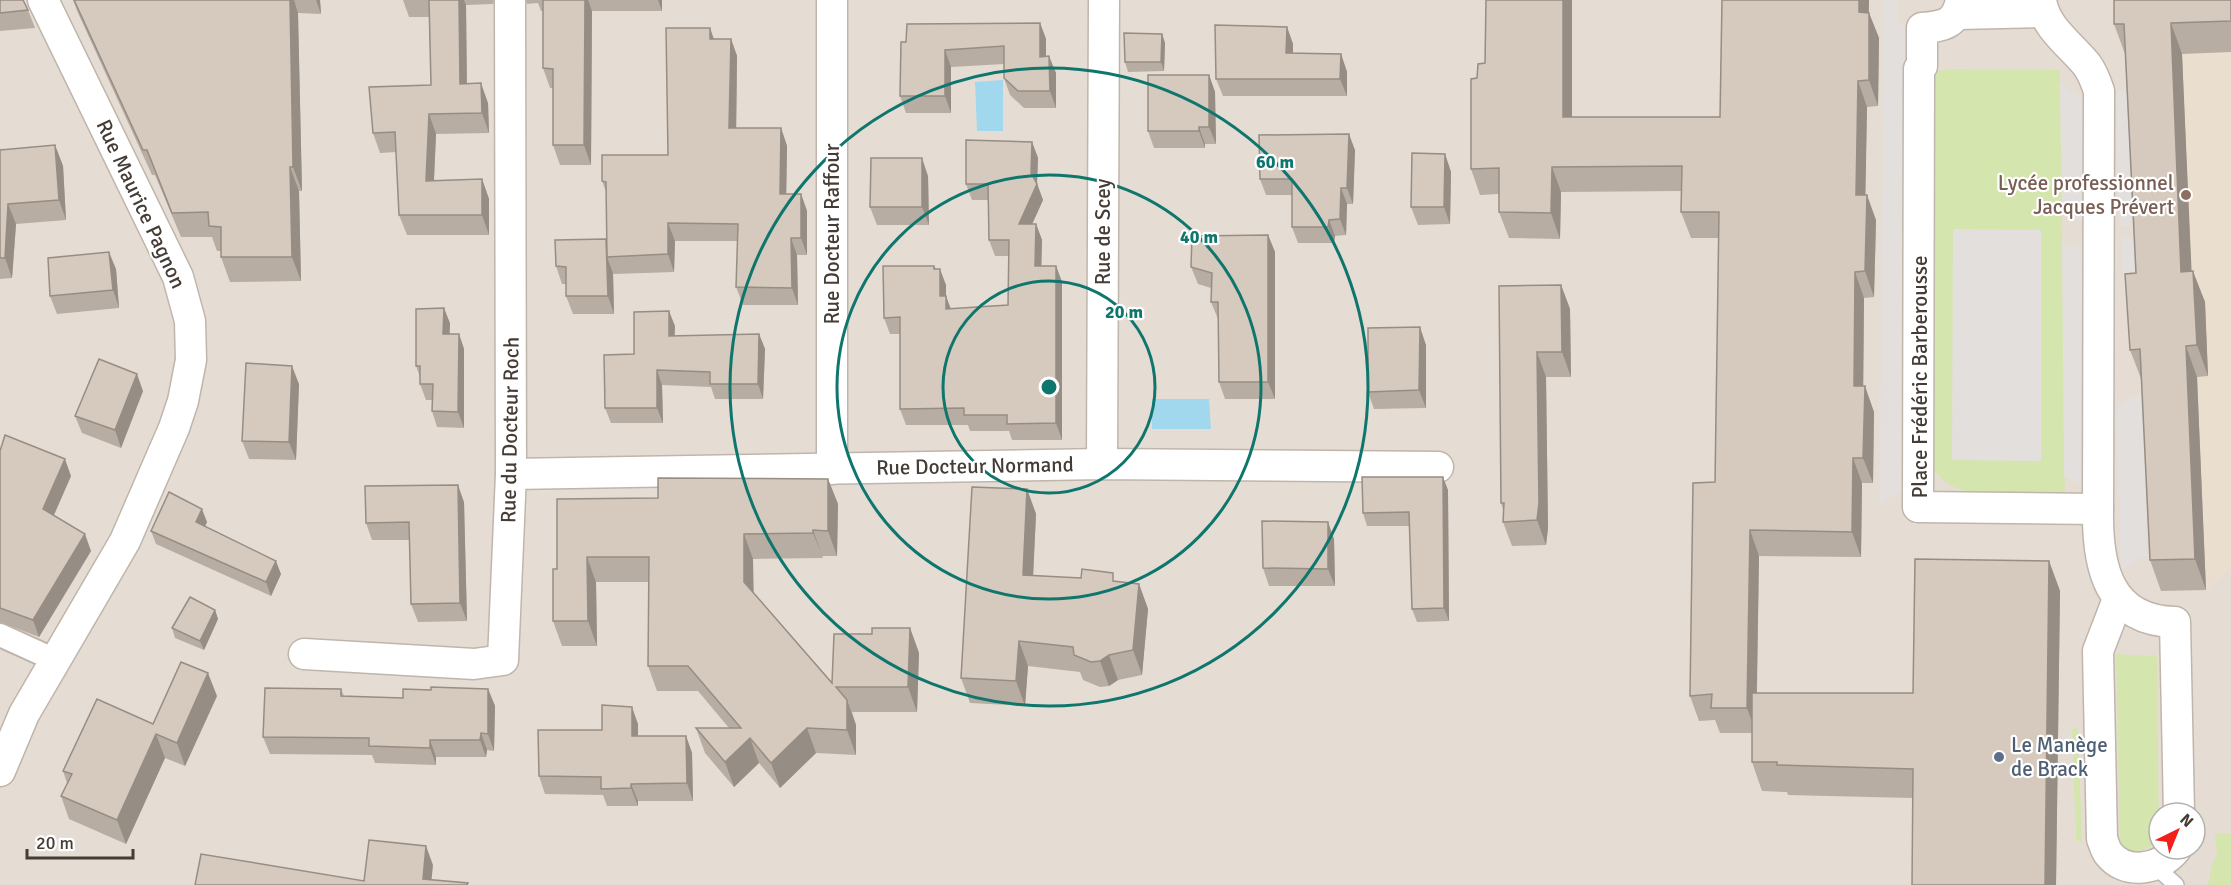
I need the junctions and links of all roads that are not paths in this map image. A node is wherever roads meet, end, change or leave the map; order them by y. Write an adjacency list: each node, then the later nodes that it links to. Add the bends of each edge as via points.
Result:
1 (43, 0): 15 (street, Rue Maurice Pagnon, via 178,277 192,341 183,401 174,428 125,541)
2 (510, 0): 10 (street, Rue du Docteur Roch)
3 (832, 0): 9 (street, Rue Docteur Raffour)
4 (1104, 0): 7 (street, Rue de Scey)
5 (2042, 6): 6 (street); 11 (street, via 2048,22 2088,67 2099,91)
6 (1960, 7): 11 (street, Place Frédéric Barberousse, via 1943,26 1922,28 1918,507)
7 (1102, 464): 8 (street, Rue Docteur Normand); 9 (street, Rue Docteur Normand)
8 (1438, 467)
9 (832, 468): 10 (street, Rue Docteur Normand)
10 (511, 474): 14 (street, Rue du Docteur Roch, via 503,660 474,664)
11 (2098, 509): 12 (street, via 2104,571)
12 (2118, 599): 17 (street, via 2136,615 2157,622 2175,622); 18 (street, via 2098,651 2102,839 2107,852 2132,867 2147,868)
13 (0, 634): 15 (street)
14 (304, 654)
15 (55, 660): 16 (street, Rue Maurice Pagnon, via 24,714)
16 (0, 771)
17 (2179, 801)
18 (2158, 861)
19 (2167, 861): 20 (lane)
20 (2176, 885)

